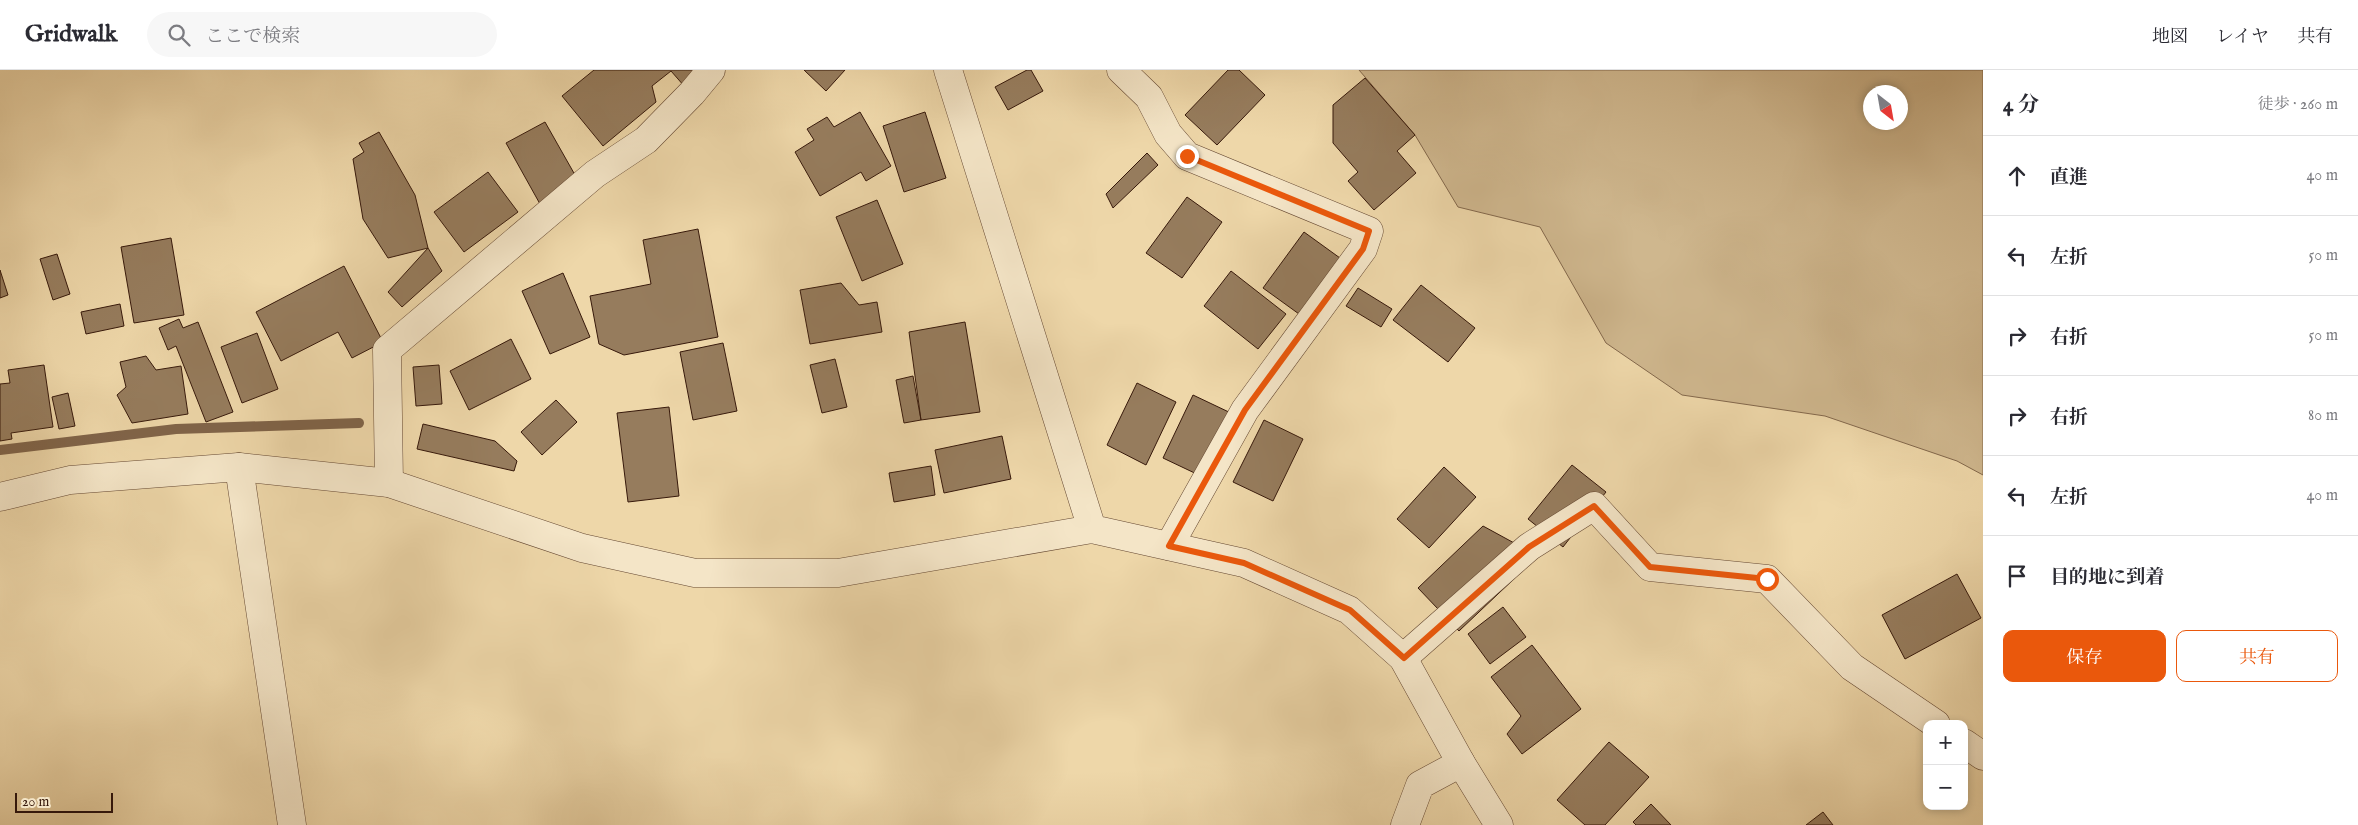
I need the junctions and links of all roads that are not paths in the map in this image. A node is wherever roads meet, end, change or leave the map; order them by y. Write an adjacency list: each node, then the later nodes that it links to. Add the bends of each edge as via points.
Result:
1 (711, 70): 5 (street, via 646,140 595,174 387,350)
2 (948, 70): 7 (street)
3 (1121, 70): 8 (street, via 1149,97 1168,134 1187,156 1369,231 1363,249 1245,410)
4 (239, 466): 5 (street); 6 (street, via 70,480); 14 (street)
5 (388, 483): 7 (street, via 582,548 695,573 838,573)
6 (0, 497)
7 (1092, 529): 8 (street)
8 (1169, 546): 9 (street, via 1244,563 1350,610)
9 (1404, 658): 10 (street, via 1529,547 1594,506 1650,567 1767,579 1852,667); 13 (street)
10 (1930, 720)
11 (1968, 746): 12 (street)
12 (1983, 756)
13 (1461, 763): 15 (street, via 1420,785); 16 (street)
14 (292, 825)
15 (1405, 825)
16 (1499, 825)

